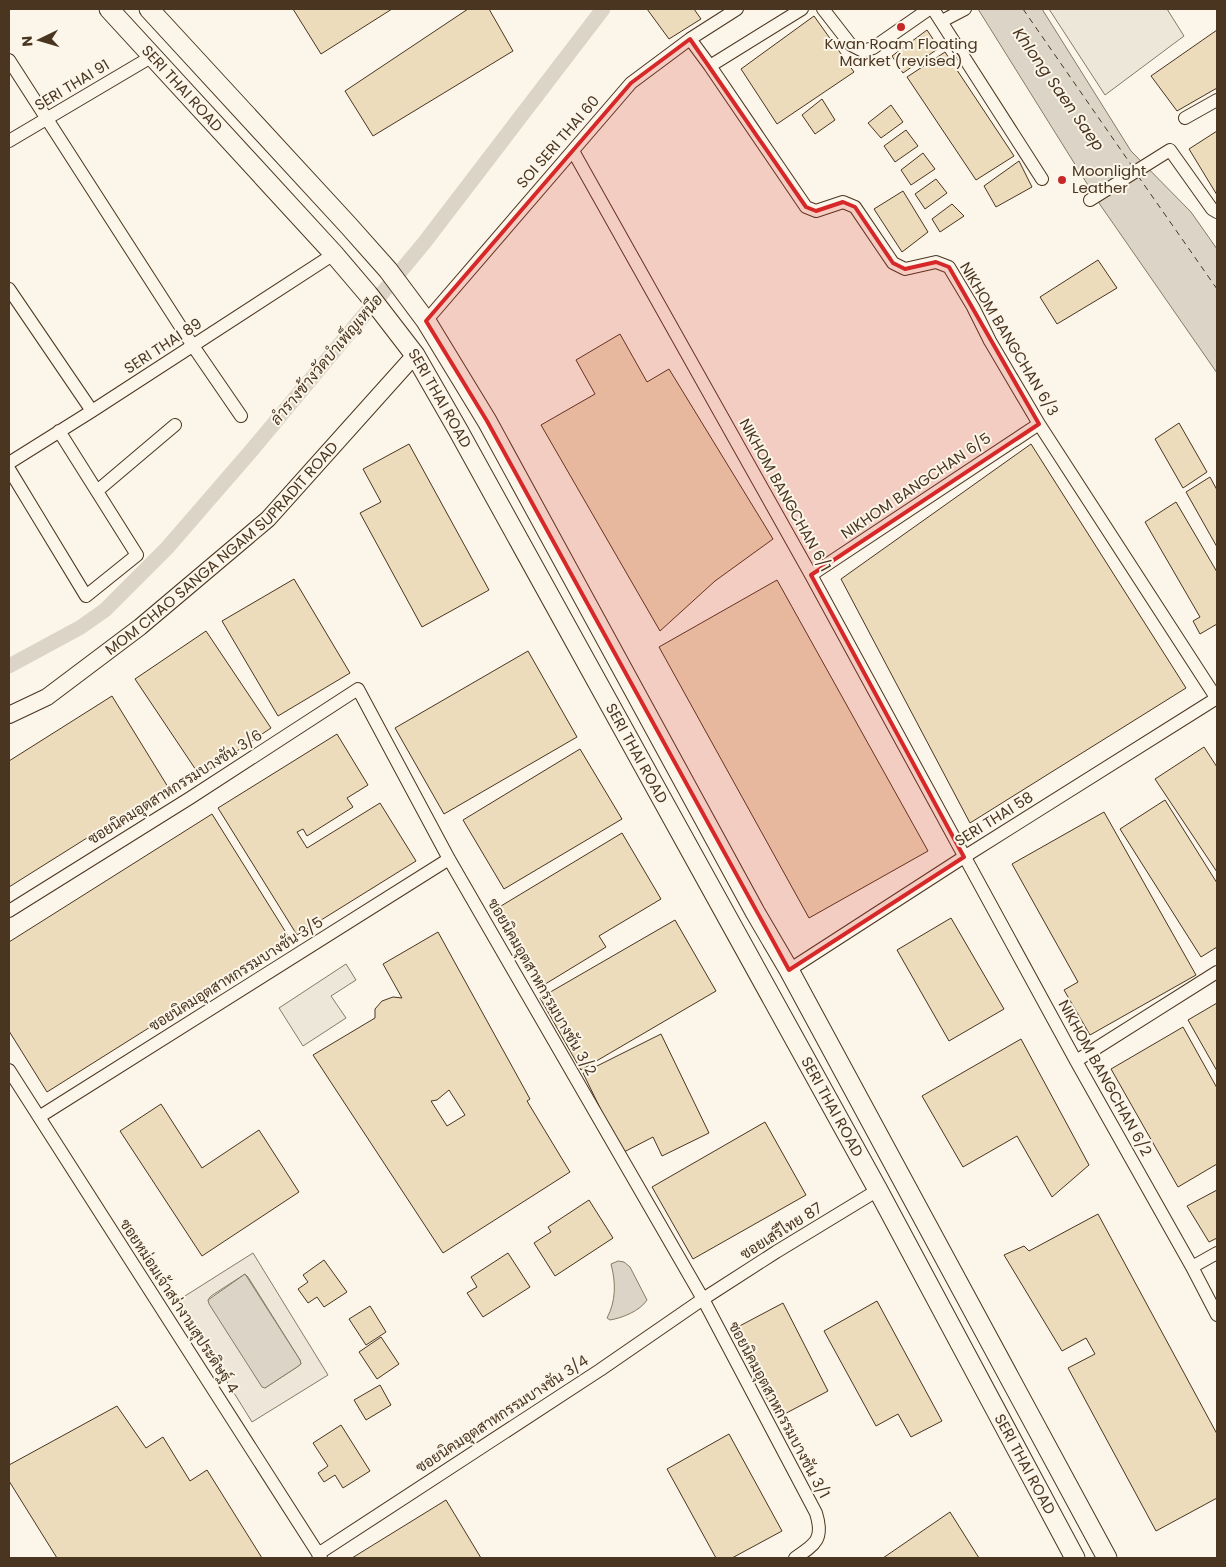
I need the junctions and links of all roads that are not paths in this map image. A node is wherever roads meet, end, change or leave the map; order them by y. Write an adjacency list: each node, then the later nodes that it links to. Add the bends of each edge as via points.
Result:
1 (109, 9): 11 (main road, SERI THAI ROAD)
2 (149, 9): 24 (main road, SERI THAI ROAD, via 388,270)
3 (737, 9): 10 (street, SOI SERI THAI 60)
4 (802, 9): 13 (street)
5 (823, 9): 6 (street, via 852,45 862,51 873,48)
6 (929, 9)
7 (933, 9): 9 (street)
8 (965, 9): 9 (street)
9 (942, 21): 19 (street)
10 (690, 39): 13 (street, NIKHOM BANGCHAN 6/3); 18 (street, SOI SERI THAI 60, via 631,83)
11 (151, 56): 16 (street, SERI THAI 91); 22 (main road, SERI THAI ROAD)
12 (9, 60): 16 (street)
13 (710, 66): 29 (street, NIKHOM BANGCHAN 6/3, via 806,207 816,211 843,202 855,207 893,263 905,269 936,262 949,266)
14 (1217, 100): 15 (street)
15 (1185, 118)
16 (46, 119): 17 (street, SERI THAI 91); 25 (street)
17 (9, 141)
18 (573, 152): 24 (street, SOI SERI THAI 60); 35 (street, NIKHOM BANGCHAN 6/1)
19 (1042, 179)
20 (1091, 200): 21 (street, via 1170,150)
21 (1217, 212)
22 (334, 254): 25 (street, SERI THAI 89); 26 (main road, SERI THAI ROAD)
23 (9, 289): 27 (street)
24 (426, 321): 42 (main road, SERI THAI ROAD, via 487,421)
25 (193, 346): 27 (street, SERI THAI 89); 28 (street)
26 (415, 355): 38 (street, MOM CHAO SANGA NGAM SUPRADIT ROAD, via 268,519 140,628 47,696); 48 (main road, SERI THAI ROAD)
27 (92, 411): 31 (street, SERI THAI 89)
28 (241, 416)
29 (1039, 424): 35 (street, NIKHOM BANGCHAN 6/5); 37 (street, NIKHOM BANGCHAN 6/3)
30 (175, 425): 34 (street)
31 (59, 431): 32 (street, SERI THAI 89); 34 (street)
32 (9, 463)
33 (9, 469): 34 (street, via 86,596 137,555)
34 (97, 491)
35 (811, 575): 39 (street, NIKHOM BANGCHAN 6/1)
36 (358, 689): 40 (street, ซอยนิคมอุตสาหกรรมบางชัน 3/2); 41 (street, ซอยนิคมอุตสาหกรรมบางชัน 3/6)
37 (1217, 698): 39 (street, SERI THAI 58)
38 (9, 715)
39 (964, 857): 42 (street, SERI THAI 58); 44 (street, NIKHOM BANGCHAN 6/2)
40 (450, 859): 46 (street, ซอยนิคมอุตสาหกรรมบางชัน 3/5); 51 (street, ซอยนิคมอุตสาหกรรมบางชัน 3/2)
41 (9, 911)
42 (789, 970): 47 (main road, SERI THAI ROAD)
43 (1217, 972): 44 (street)
44 (1076, 1061): 50 (street, NIKHOM BANGCHAN 6/2)
45 (9, 1070): 46 (street, ซอยหม่อมเจ้าสง่างามสุประดิษฐ์ 4)
46 (39, 1117): 53 (street, ซอยหม่อมเจ้าสง่างามสุประดิษฐ์ 4)
47 (900, 1176): 48 (main road); 56 (main road, SERI THAI ROAD)
48 (878, 1190): 51 (street, ซอยเสรีไทย 87); 55 (main road, SERI THAI ROAD)
49 (1217, 1253): 50 (street)
50 (1192, 1267): 52 (street, NIKHOM BANGCHAN 6/2)
51 (702, 1299): 53 (street, ซอยนิคมอุตสาหกรรมบางชัน 3/4); 54 (street, ซอยนิคมอุตสาหกรรมบางชัน 3/1, via 816,1513 819,1537 814,1546)
52 (1217, 1315)
53 (319, 1556)
54 (795, 1558)
55 (1075, 1558)
56 (1108, 1558)

